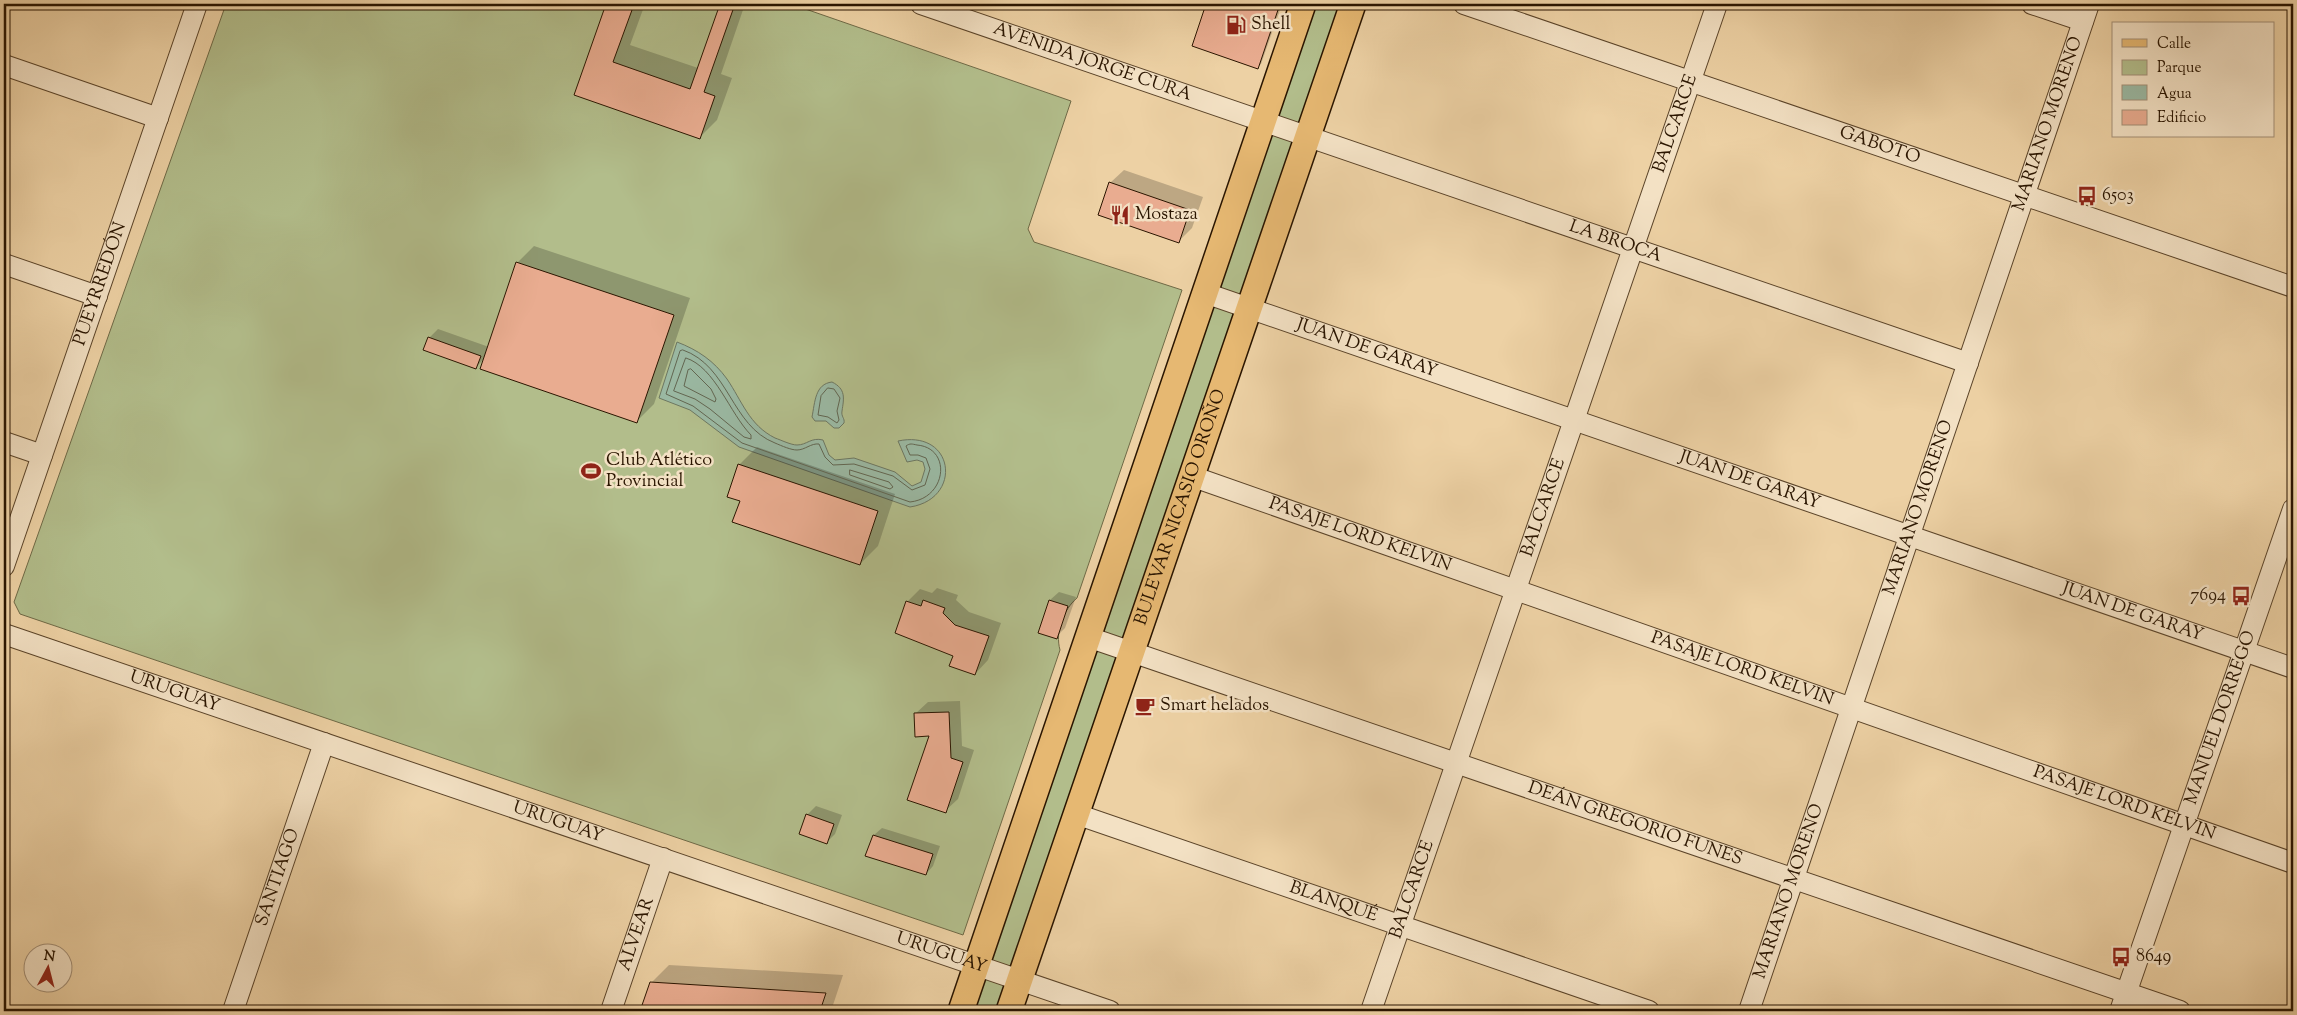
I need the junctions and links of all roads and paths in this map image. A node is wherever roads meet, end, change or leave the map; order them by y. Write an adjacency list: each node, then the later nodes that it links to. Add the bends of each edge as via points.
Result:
1 (197, 4): 12 (street, PUEYRREDÓN)
2 (922, 4): 8 (street, AVENIDA JORGE CURA)
3 (1303, 4): 13 (main road)
4 (1352, 4): 14 (main road, BULEVAR NICASIO OROÑO)
5 (1464, 4): 11 (street, GABOTO)
6 (1717, 4): 11 (street, BALCARCE)
7 (2032, 4): 9 (street)
8 (950, 8): 13 (street, AVENIDA JORGE CURA)
9 (2086, 12): 15 (street, MARIANO MORENO)
10 (4, 65): 12 (street)
11 (1691, 81): 15 (street, GABOTO); 16 (street, BALCARCE)
12 (158, 118): 20 (street, PUEYRREDÓN)
13 (1263, 122): 14 (street, LA BROCA); 19 (main road)
14 (1306, 136): 16 (street, LA BROCA); 21 (main road, BULEVAR NICASIO OROÑO)
15 (2024, 195): 18 (street, GABOTO); 22 (street, MARIANO MORENO)
16 (1633, 249): 22 (street, LA BROCA); 23 (street, BALCARCE)
17 (4, 264): 20 (street)
18 (2293, 287)
19 (1205, 293): 21 (street, JUAN DE GARAY); 32 (main road)
20 (97, 296): 25 (street, PUEYRREDÓN)
21 (1248, 308): 23 (street, JUAN DE GARAY); 26 (main road, BULEVAR NICASIO OROÑO)
22 (1968, 363): 28 (street, MARIANO MORENO)
23 (1574, 420): 28 (street, JUAN DE GARAY); 30 (street, BALCARCE)
24 (4, 442): 25 (street)
25 (42, 455): 29 (street, PUEYRREDÓN)
26 (1191, 476): 30 (street, PASAJE LORD KELVIN); 33 (main road, BULEVAR NICASIO OROÑO)
27 (2293, 509): 34 (street, MANUEL DORREGO)
28 (1910, 536): 34 (street, JUAN DE GARAY); 36 (street, MARIANO MORENO)
29 (4, 566)
30 (1516, 590): 36 (street, PASAJE LORD KELVIN); 38 (street, BALCARCE)
31 (4, 634): 37 (street, URUGUAY)
32 (1088, 637): 33 (street, DEÁN GREGORIO FUNES); 45 (main road)
33 (1131, 651): 38 (street, DEÁN GREGORIO FUNES); 39 (main road, BULEVAR NICASIO OROÑO)
34 (2244, 651): 35 (street, JUAN DE GARAY); 40 (street, MANUEL DORREGO)
35 (2293, 668)
36 (1851, 708): 40 (street, PASAJE LORD KELVIN); 43 (street, MARIANO MORENO)
37 (324, 743): 41 (street, URUGUAY); 48 (street, SANTIAGO)
38 (1457, 763): 43 (street, DEÁN GREGORIO FUNES); 44 (street, BALCARCE)
39 (1076, 814): 44 (street, BLANQUÉ); 46 (main road, BULEVAR NICASIO OROÑO)
40 (2184, 825): 42 (street, PASAJE LORD KELVIN); 47 (street, MANUEL DORREGO)
41 (663, 858): 45 (street, URUGUAY); 49 (street, ALVEAR)
42 (2293, 863)
43 (1794, 879): 47 (street, DEÁN GREGORIO FUNES); 55 (street, MARIANO MORENO)
44 (1401, 926): 53 (street, BALCARCE); 54 (street, BLANQUÉ)
45 (977, 964): 46 (street, URUGUAY); 50 (main road)
46 (1021, 979): 51 (main road, BULEVAR NICASIO OROÑO); 52 (street, URUGUAY)
47 (2123, 1002): 56 (street, DEÁN GREGORIO FUNES)
48 (233, 1011)
49 (612, 1011)
50 (961, 1011)
51 (1009, 1011)
52 (1110, 1011)
53 (1371, 1011)
54 (1649, 1011)
55 (1749, 1011)
56 (2180, 1011)

